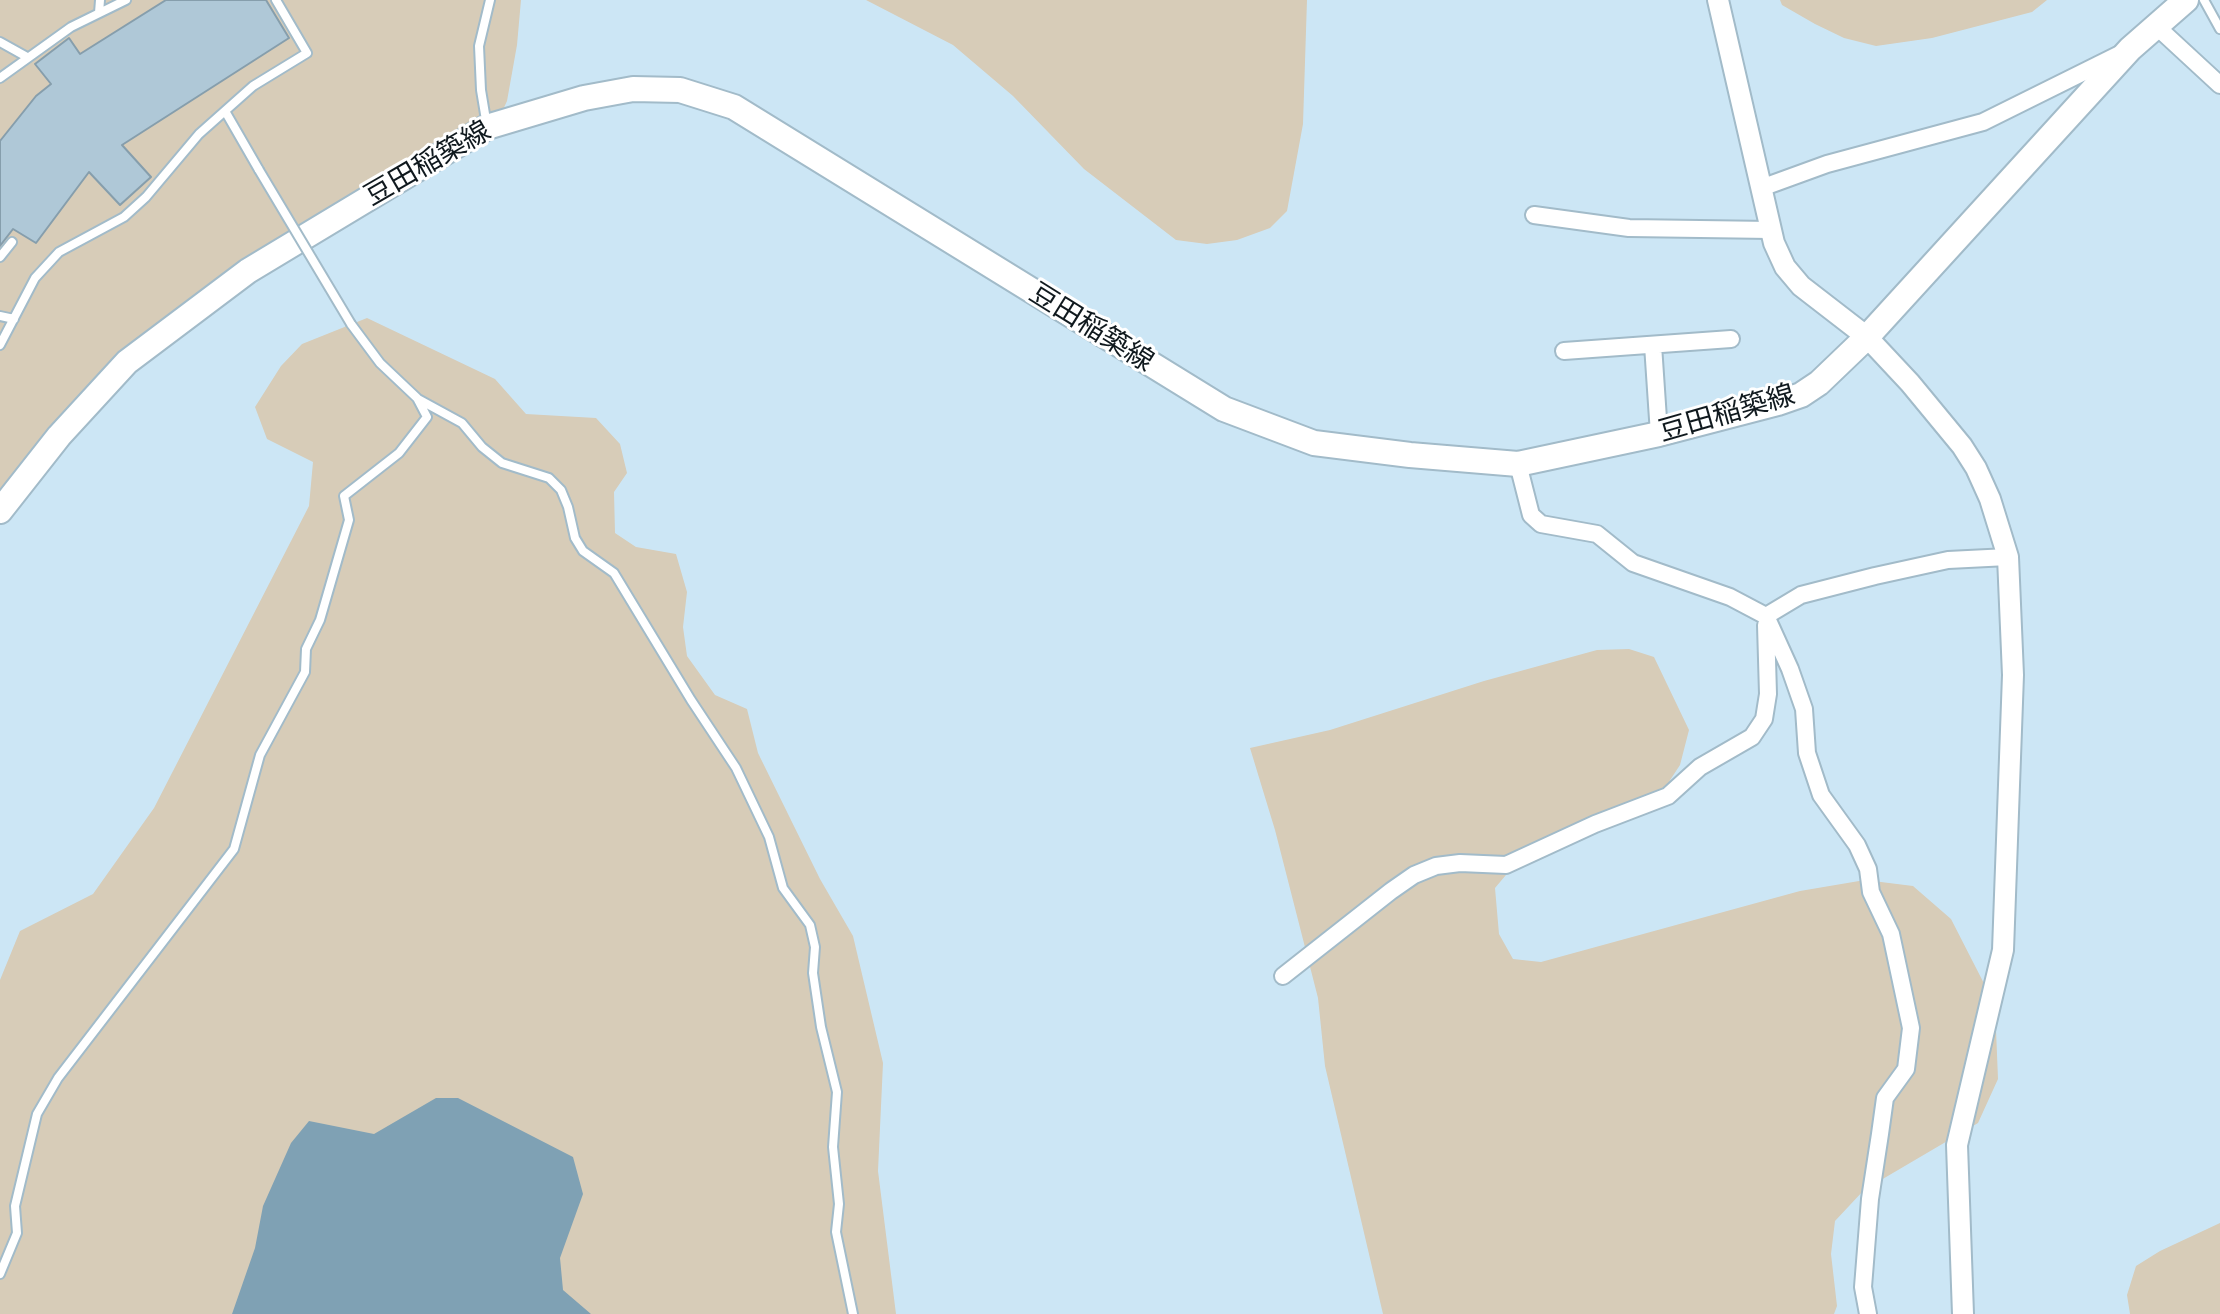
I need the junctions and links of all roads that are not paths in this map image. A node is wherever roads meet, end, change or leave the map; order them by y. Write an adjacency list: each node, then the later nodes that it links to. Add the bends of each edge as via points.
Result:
1 (100, 0): 8 (lane)
2 (126, 0): 8 (lane)
3 (276, 0): 16 (lane, via 307,53 253,86)
4 (490, 0): 17 (lane, via 479,46)
5 (1718, 0): 18 (street)
6 (2186, 0): 9 (main road, 豆田稲築線)
7 (2204, 0): 10 (lane)
8 (99, 13): 13 (lane)
9 (2155, 25): 12 (main road, 豆田稲築線); 15 (street)
10 (2220, 29)
11 (0, 42): 13 (lane)
12 (2130, 49): 18 (street, via 1983,122 1827,164); 25 (main road, 豆田稲築線)
13 (27, 57): 14 (lane)
14 (0, 78)
15 (2220, 85)
16 (225, 111): 24 (lane, via 124,217 59,252 35,278); 30 (lane, bridge, via 351,324 380,363)
17 (487, 127): 32 (main road, 豆田稲築線, via 633,89 680,90 734,107 1224,409 1314,443); 33 (main road, 豆田稲築線, via 248,271 127,362)
18 (1761, 188): 20 (street)
19 (1534, 215): 20 (street, via 1629,228)
20 (1771, 230): 25 (street, via 1785,267 1801,286)
21 (12, 242): 22 (lane)
22 (0, 257)
23 (0, 316): 24 (lane)
24 (14, 319): 27 (lane)
25 (1867, 337): 31 (main road, 豆田稲築線, via 1801,395); 34 (street, via 1962,446 1990,499)
26 (1731, 339): 28 (street)
27 (0, 345)
28 (1653, 345): 29 (street); 31 (street)
29 (1564, 351)
30 (417, 398): 37 (lane, via 427,417 414,436 344,496 349,520 320,620 306,649 305,672 260,755 234,849 58,1078 37,1114 15,1206 17,1233); 38 (lane, via 462,423 502,463 549,478 561,490 583,551 614,573 743,782 769,837 783,888 810,925 815,947 821,1027 837,1092 837,1242)
31 (1659, 434): 32 (main road, 豆田稲築線)
32 (1518, 464): 35 (street, via 1531,515 1541,524 1597,534 1633,563 1730,597)
33 (0, 511)
34 (2008, 557): 35 (street, via 1948,560 1875,576 1801,595); 40 (street, via 2013,675 2003,950 1957,1145)
35 (1766, 616): 36 (street, via 1768,694 1764,719 1752,737 1700,767 1668,796 1506,865 1460,863 1414,875); 39 (street, via 1804,709 1807,753 1821,795 1868,869 1909,1009 1906,1069 1885,1098 1870,1199 1863,1287)
36 (1283, 976)
37 (0, 1274)
38 (853, 1314)
39 (1868, 1314)
40 (1963, 1314)

